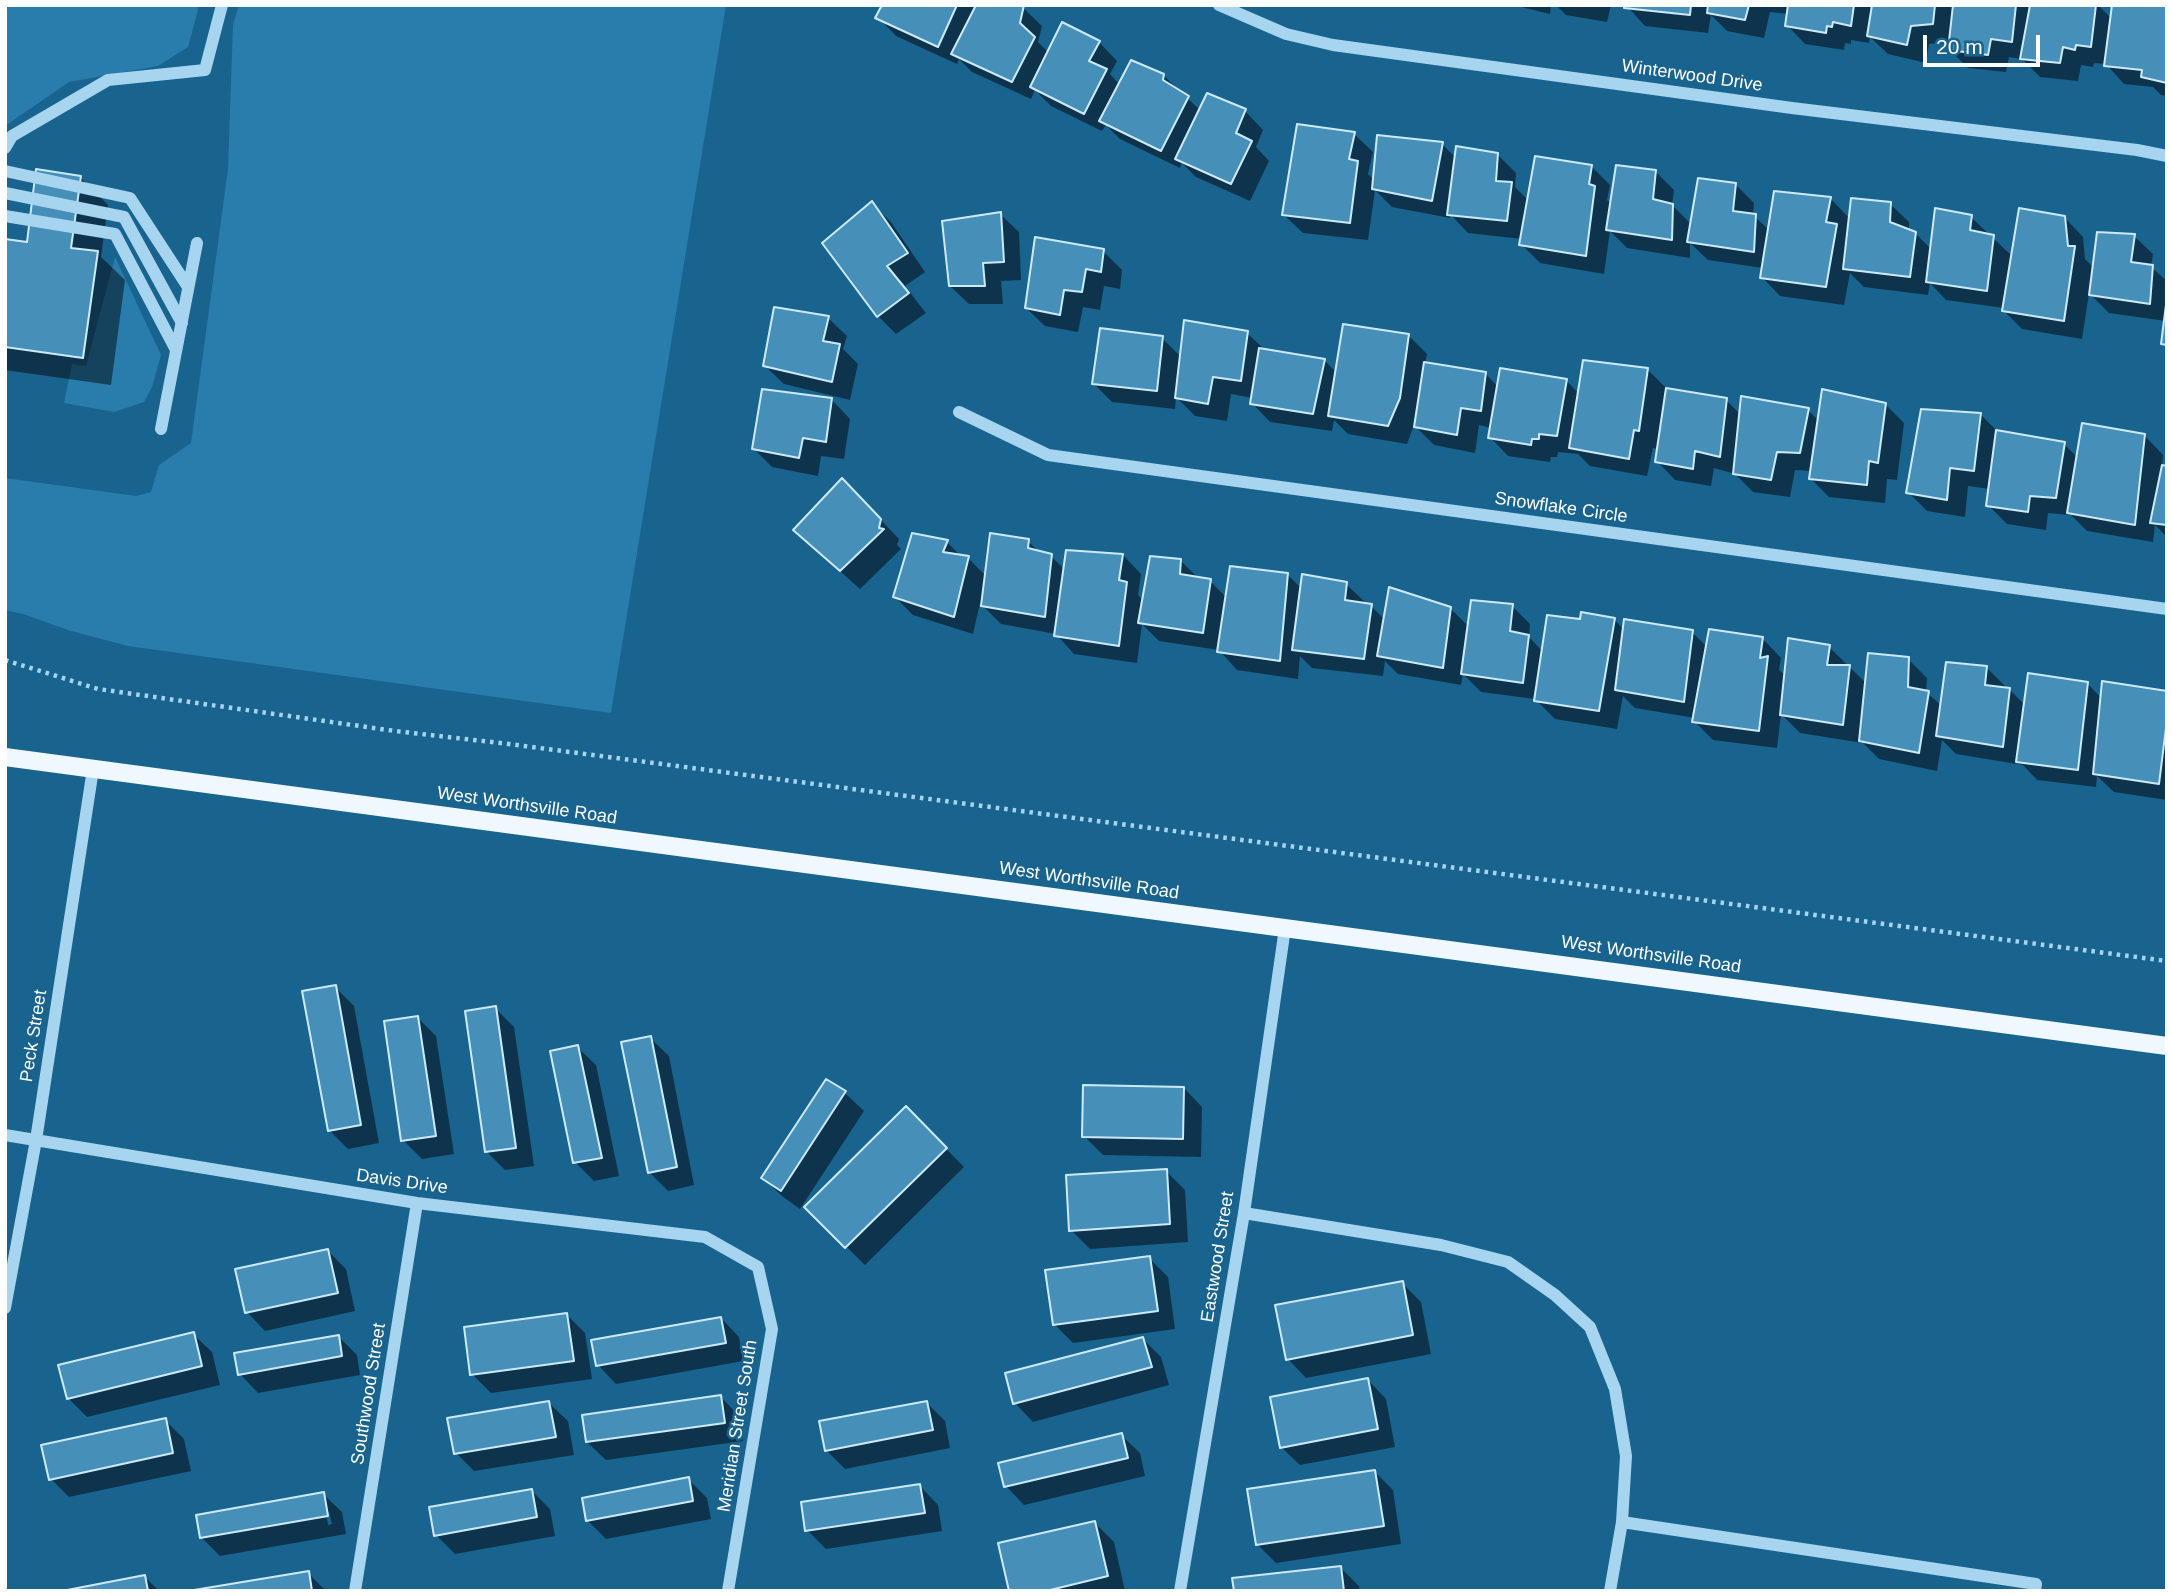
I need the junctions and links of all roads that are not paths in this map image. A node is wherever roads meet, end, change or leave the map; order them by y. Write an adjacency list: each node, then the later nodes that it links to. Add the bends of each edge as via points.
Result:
1 (222, 5): 3 (street, via 205,70 108,80 12,136)
2 (1219, 5): 4 (street, Winterwood Drive, via 1286,34 1333,45)
3 (5, 148)
4 (2167, 156)
5 (5, 172): 9 (street, via 130,198)
6 (5, 193): 10 (street, via 124,217)
7 (5, 216): 11 (street, via 115,233)
8 (197, 243): 9 (street)
9 (188, 288): 10 (street)
10 (181, 323): 11 (street)
11 (176, 350): 13 (street)
12 (959, 412): 14 (street, Snowflake Circle, via 1048,455)
13 (162, 429)
14 (2167, 609)
15 (5, 757): 16 (main road, West Worthsville Road)
16 (93, 769): 17 (main road, West Worthsville Road); 20 (street, Peck Street)
17 (1284, 928): 18 (main road, West Worthsville Road); 22 (street, Eastwood Street)
18 (2167, 1046)
19 (5, 1135): 20 (street, Davis Drive)
20 (36, 1140): 21 (street, Davis Drive); 24 (street, Peck Street)
21 (417, 1203): 23 (street, Davis Drive, via 705,1237); 27 (street, Southwood Street)
22 (1244, 1213): 25 (street, via 1441,1245 1508,1262 1555,1294 1590,1327 1615,1389 1626,1456); 29 (street, Eastwood Street)
23 (758, 1267): 28 (street, Meridian Street South, via 772,1329)
24 (5, 1308)
25 (1622, 1522): 26 (street); 30 (street)
26 (2036, 1587)
27 (355, 1591)
28 (728, 1591)
29 (1180, 1591)
30 (1611, 1591)

